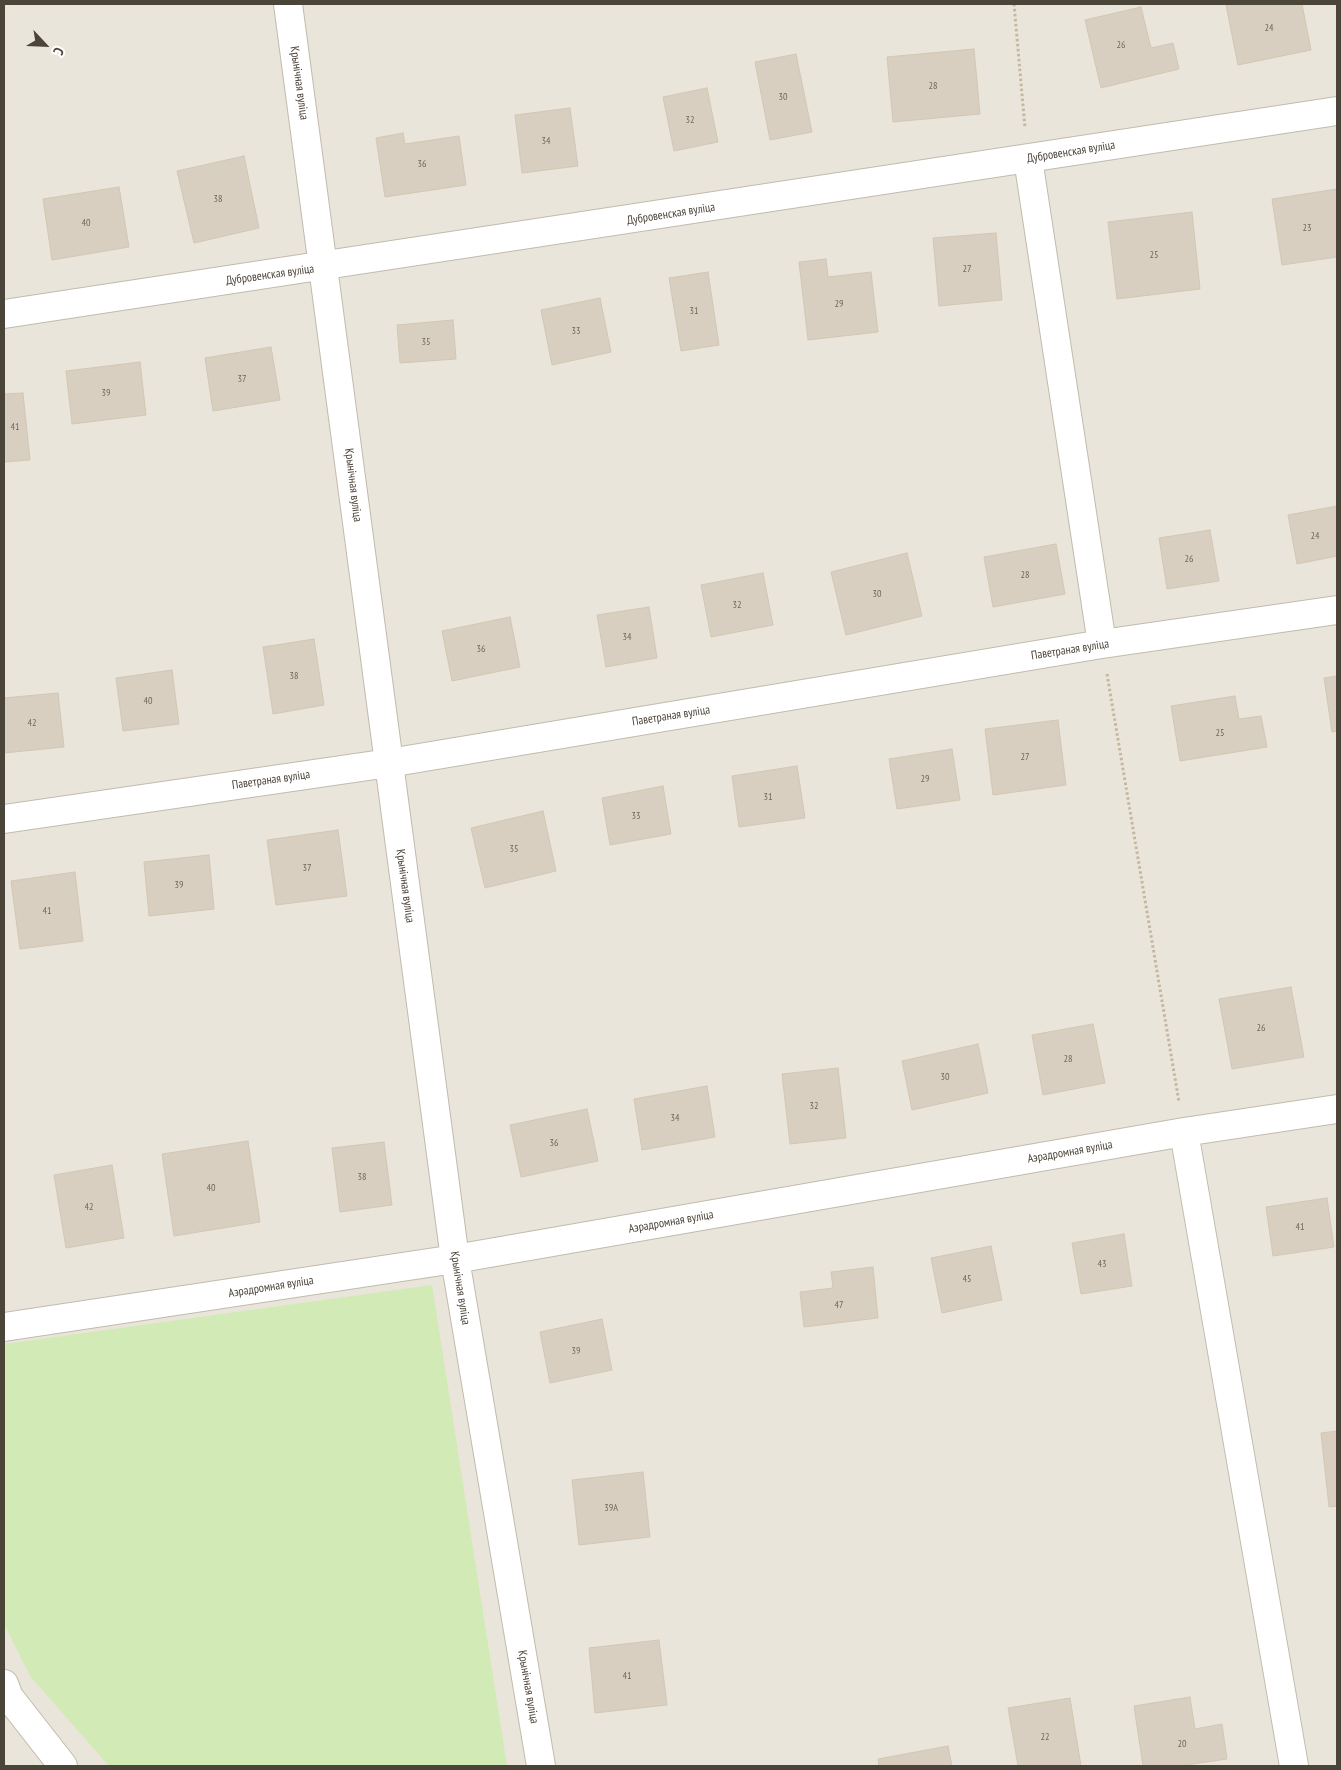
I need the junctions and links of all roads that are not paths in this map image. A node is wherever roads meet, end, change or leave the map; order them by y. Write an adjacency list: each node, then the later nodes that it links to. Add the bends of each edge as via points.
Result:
1 (288, 4): 4 (street, Крынічная вуліца)
2 (1337, 111): 3 (street, Дубровенская вуліца)
3 (1028, 159): 4 (street, Дубровенская вуліца); 7 (street)
4 (324, 267): 5 (street, Дубровенская вуліца); 8 (street, Крынічная вуліца)
5 (4, 314)
6 (1337, 610): 7 (street, Паветраная вуліца)
7 (1102, 644): 8 (street, Паветраная вуліца)
8 (389, 763): 9 (street, Паветраная вуліца); 12 (street, Крынічная вуліца)
9 (4, 819)
10 (1337, 1109): 11 (street, Аэрадромная вуліца)
11 (1184, 1132): 12 (street, Аэрадромная вуліца); 17 (street)
12 (455, 1260): 13 (street, Аэрадромная вуліца); 16 (street, Крынічная вуліца)
13 (4, 1327)
14 (4, 1684): 15 (street, via 9,1696)
15 (63, 1766)
16 (541, 1766)
17 (1294, 1766)

